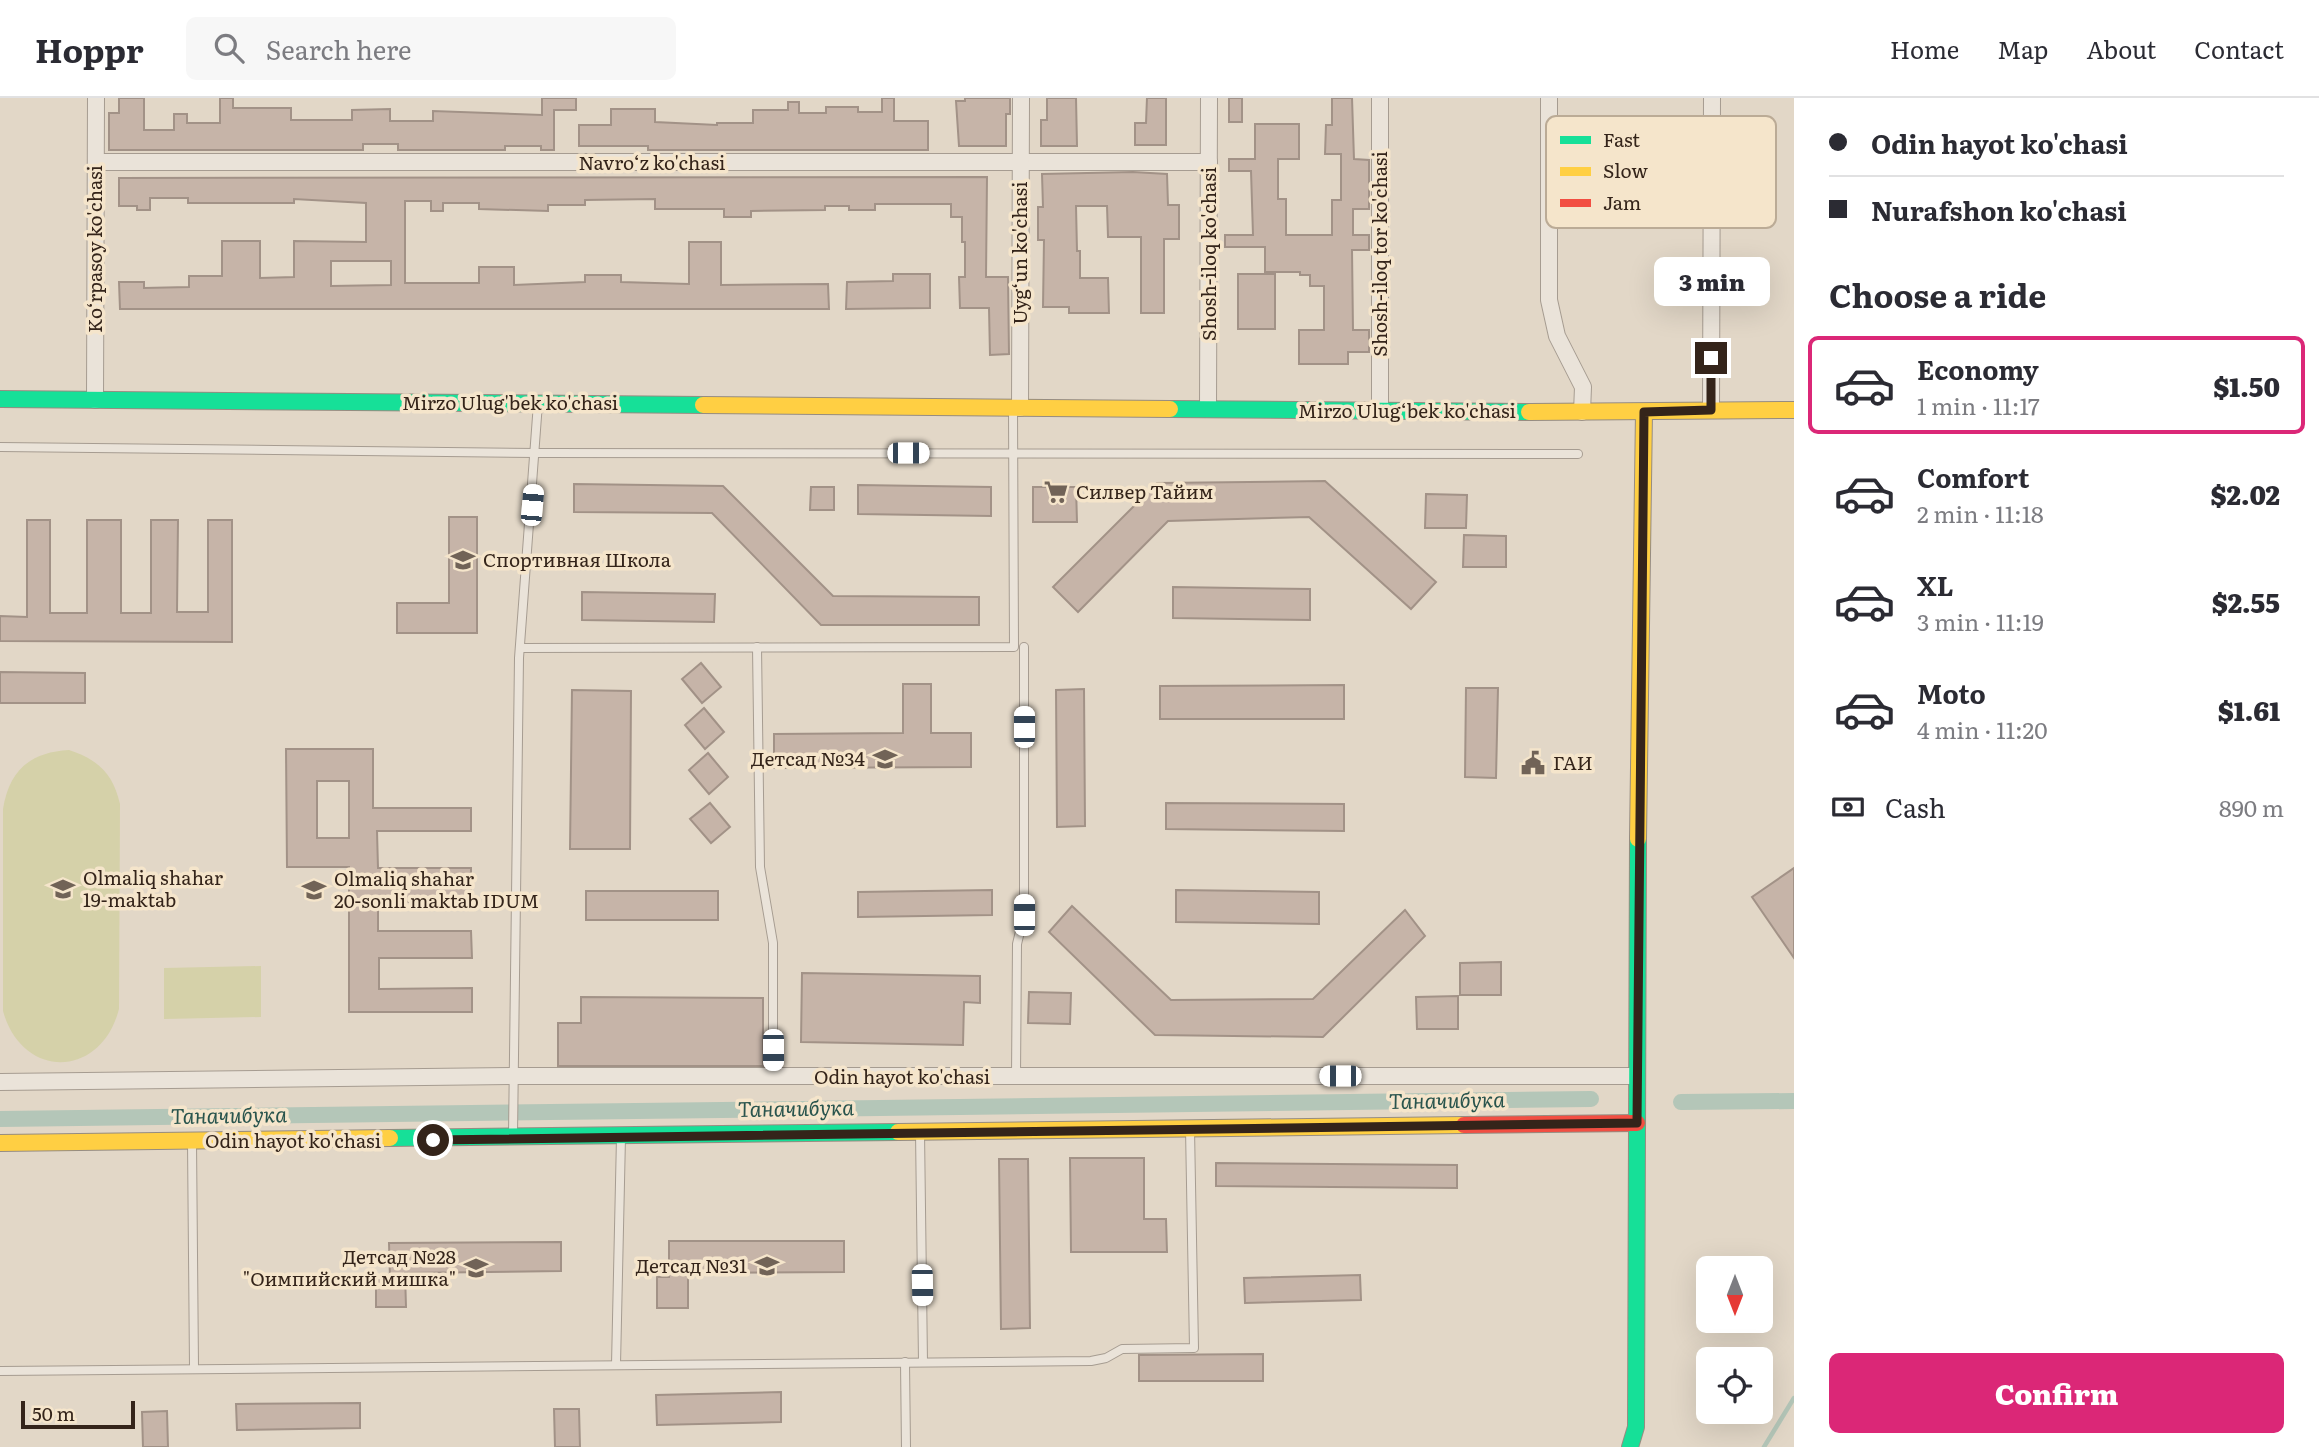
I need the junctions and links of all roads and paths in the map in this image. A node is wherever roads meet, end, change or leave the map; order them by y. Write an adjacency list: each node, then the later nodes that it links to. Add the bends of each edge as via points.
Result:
1 (96, 98): 9 (street, Ko‘rpasoy ko'chasi)
2 (1021, 98): 11 (street, Uyg‘un ko'chasi)
3 (1209, 98): 10 (street, Shosh-iloq ko'chasi)
4 (1380, 98): 21 (street, Shosh-iloq tor ko'chasi)
5 (1549, 98): 7 (street)
6 (1712, 98): 8 (street)
7 (1549, 116)
8 (1712, 116)
9 (96, 162): 11 (street, Navro‘z ko'chasi); 15 (street, Ko‘rpasoy ko'chasi)
10 (1209, 162): 11 (street, Navro‘z ko'chasi); 18 (street, Shosh-iloq ko'chasi)
11 (1020, 163): 17 (street, Uyg‘un ko'chasi)
12 (1549, 228): 22 (street, via 1549,300 1557,336 1583,387)
13 (1712, 228): 19 (street)
14 (0, 399): 15 (street, Mirzo Ulug'bek ko'chasi)
15 (95, 400): 16 (street, Mirzo Ulug'bek ko'chasi)
16 (538, 403): 17 (street, Mirzo Ulug'bek ko'chasi); 25 (lane)
17 (1016, 408): 18 (street, Mirzo Ulug‘bek ko'chasi); 26 (lane)
18 (1208, 409): 21 (street, Mirzo Ulug‘bek ko'chasi)
19 (1711, 410): 20 (street, Mirzo Ulug‘bek ko'chasi); 23 (street, Mirzo Ulug‘bek ko'chasi)
20 (1794, 410)
21 (1380, 411): 22 (street, Mirzo Ulug‘bek ko'chasi)
22 (1582, 412): 23 (street, Mirzo Ulug‘bek ko'chasi)
23 (1644, 412): 33 (street)
24 (0, 447): 25 (lane)
25 (537, 453): 26 (lane); 30 (lane)
26 (1014, 453): 27 (lane); 28 (lane, via 1014,647)
27 (1577, 454)
28 (757, 647): 30 (lane); 34 (lane, via 761,882 772,943)
29 (1024, 647): 32 (lane, via 1024,915 1017,944)
30 (520, 648): 31 (lane)
31 (514, 1076): 34 (street, Odin hayot ko'chasi); 35 (street, Odin hayot ko'chasi); 39 (lane)
32 (1016, 1076): 33 (street, Odin hayot ko'chasi); 34 (street, Odin hayot ko'chasi)
33 (1636, 1076): 36 (street)
34 (774, 1077)
35 (0, 1082)
36 (1637, 1123): 37 (street, Odin hayot ko'chasi); 49 (street, via 1636,1427)
37 (1190, 1129): 38 (street, Odin hayot ko'chasi); 44 (lane, via 1194,1348 1122,1349 1091,1361)
38 (920, 1132): 40 (street, Odin hayot ko'chasi); 44 (lane)
39 (513, 1134): 40 (street, Odin hayot ko'chasi); 41 (street, Odin hayot ko'chasi)
40 (621, 1136): 45 (lane)
41 (192, 1142): 42 (street, Odin hayot ko'chasi); 46 (lane)
42 (0, 1143)
43 (905, 1362): 44 (lane); 45 (lane); 48 (lane)
44 (923, 1362)
45 (616, 1365): 46 (lane)
46 (194, 1367): 47 (lane)
47 (0, 1371)
48 (906, 1447)
49 (1630, 1447)

